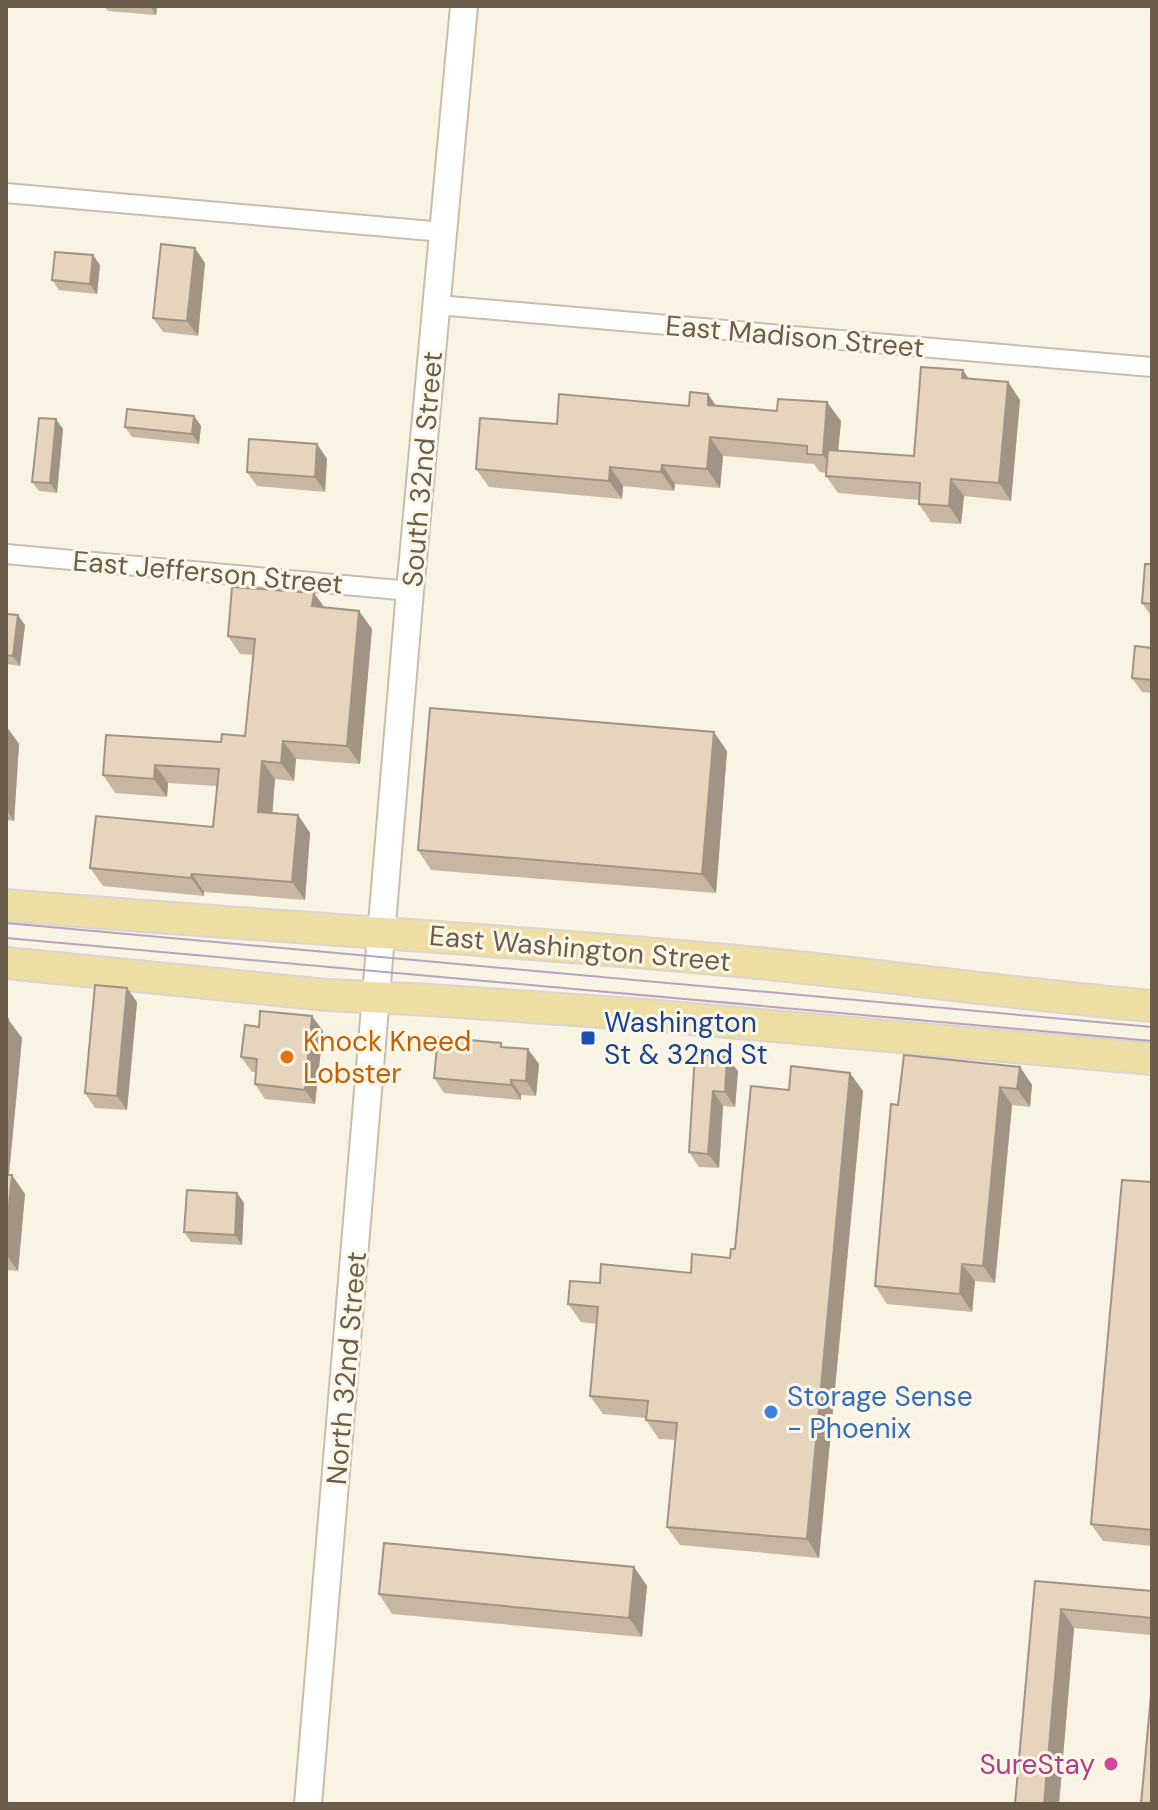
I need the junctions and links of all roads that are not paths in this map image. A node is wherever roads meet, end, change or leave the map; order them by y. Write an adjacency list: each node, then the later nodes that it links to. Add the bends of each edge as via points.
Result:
1 (464, 6): 3 (main road, South 32nd Street)
2 (6, 193): 3 (street)
3 (443, 232): 4 (main road, South 32nd Street)
4 (437, 305): 5 (street, East Madison Street); 7 (main road, South 32nd Street)
5 (1152, 367)
6 (6, 554): 7 (street, East Jefferson Street)
7 (410, 591): 9 (main road, South 32nd Street)
8 (6, 905): 9 (main road, East Washington Street)
9 (382, 932): 11 (main road, North 32nd Street); 12 (main road, East Washington Street, via 740,961)
10 (6, 963): 11 (main road)
11 (377, 998): 13 (main road, via 647,1015); 14 (main road, North 32nd Street)
12 (1152, 1006)
13 (1152, 1059)
14 (308, 1804)

